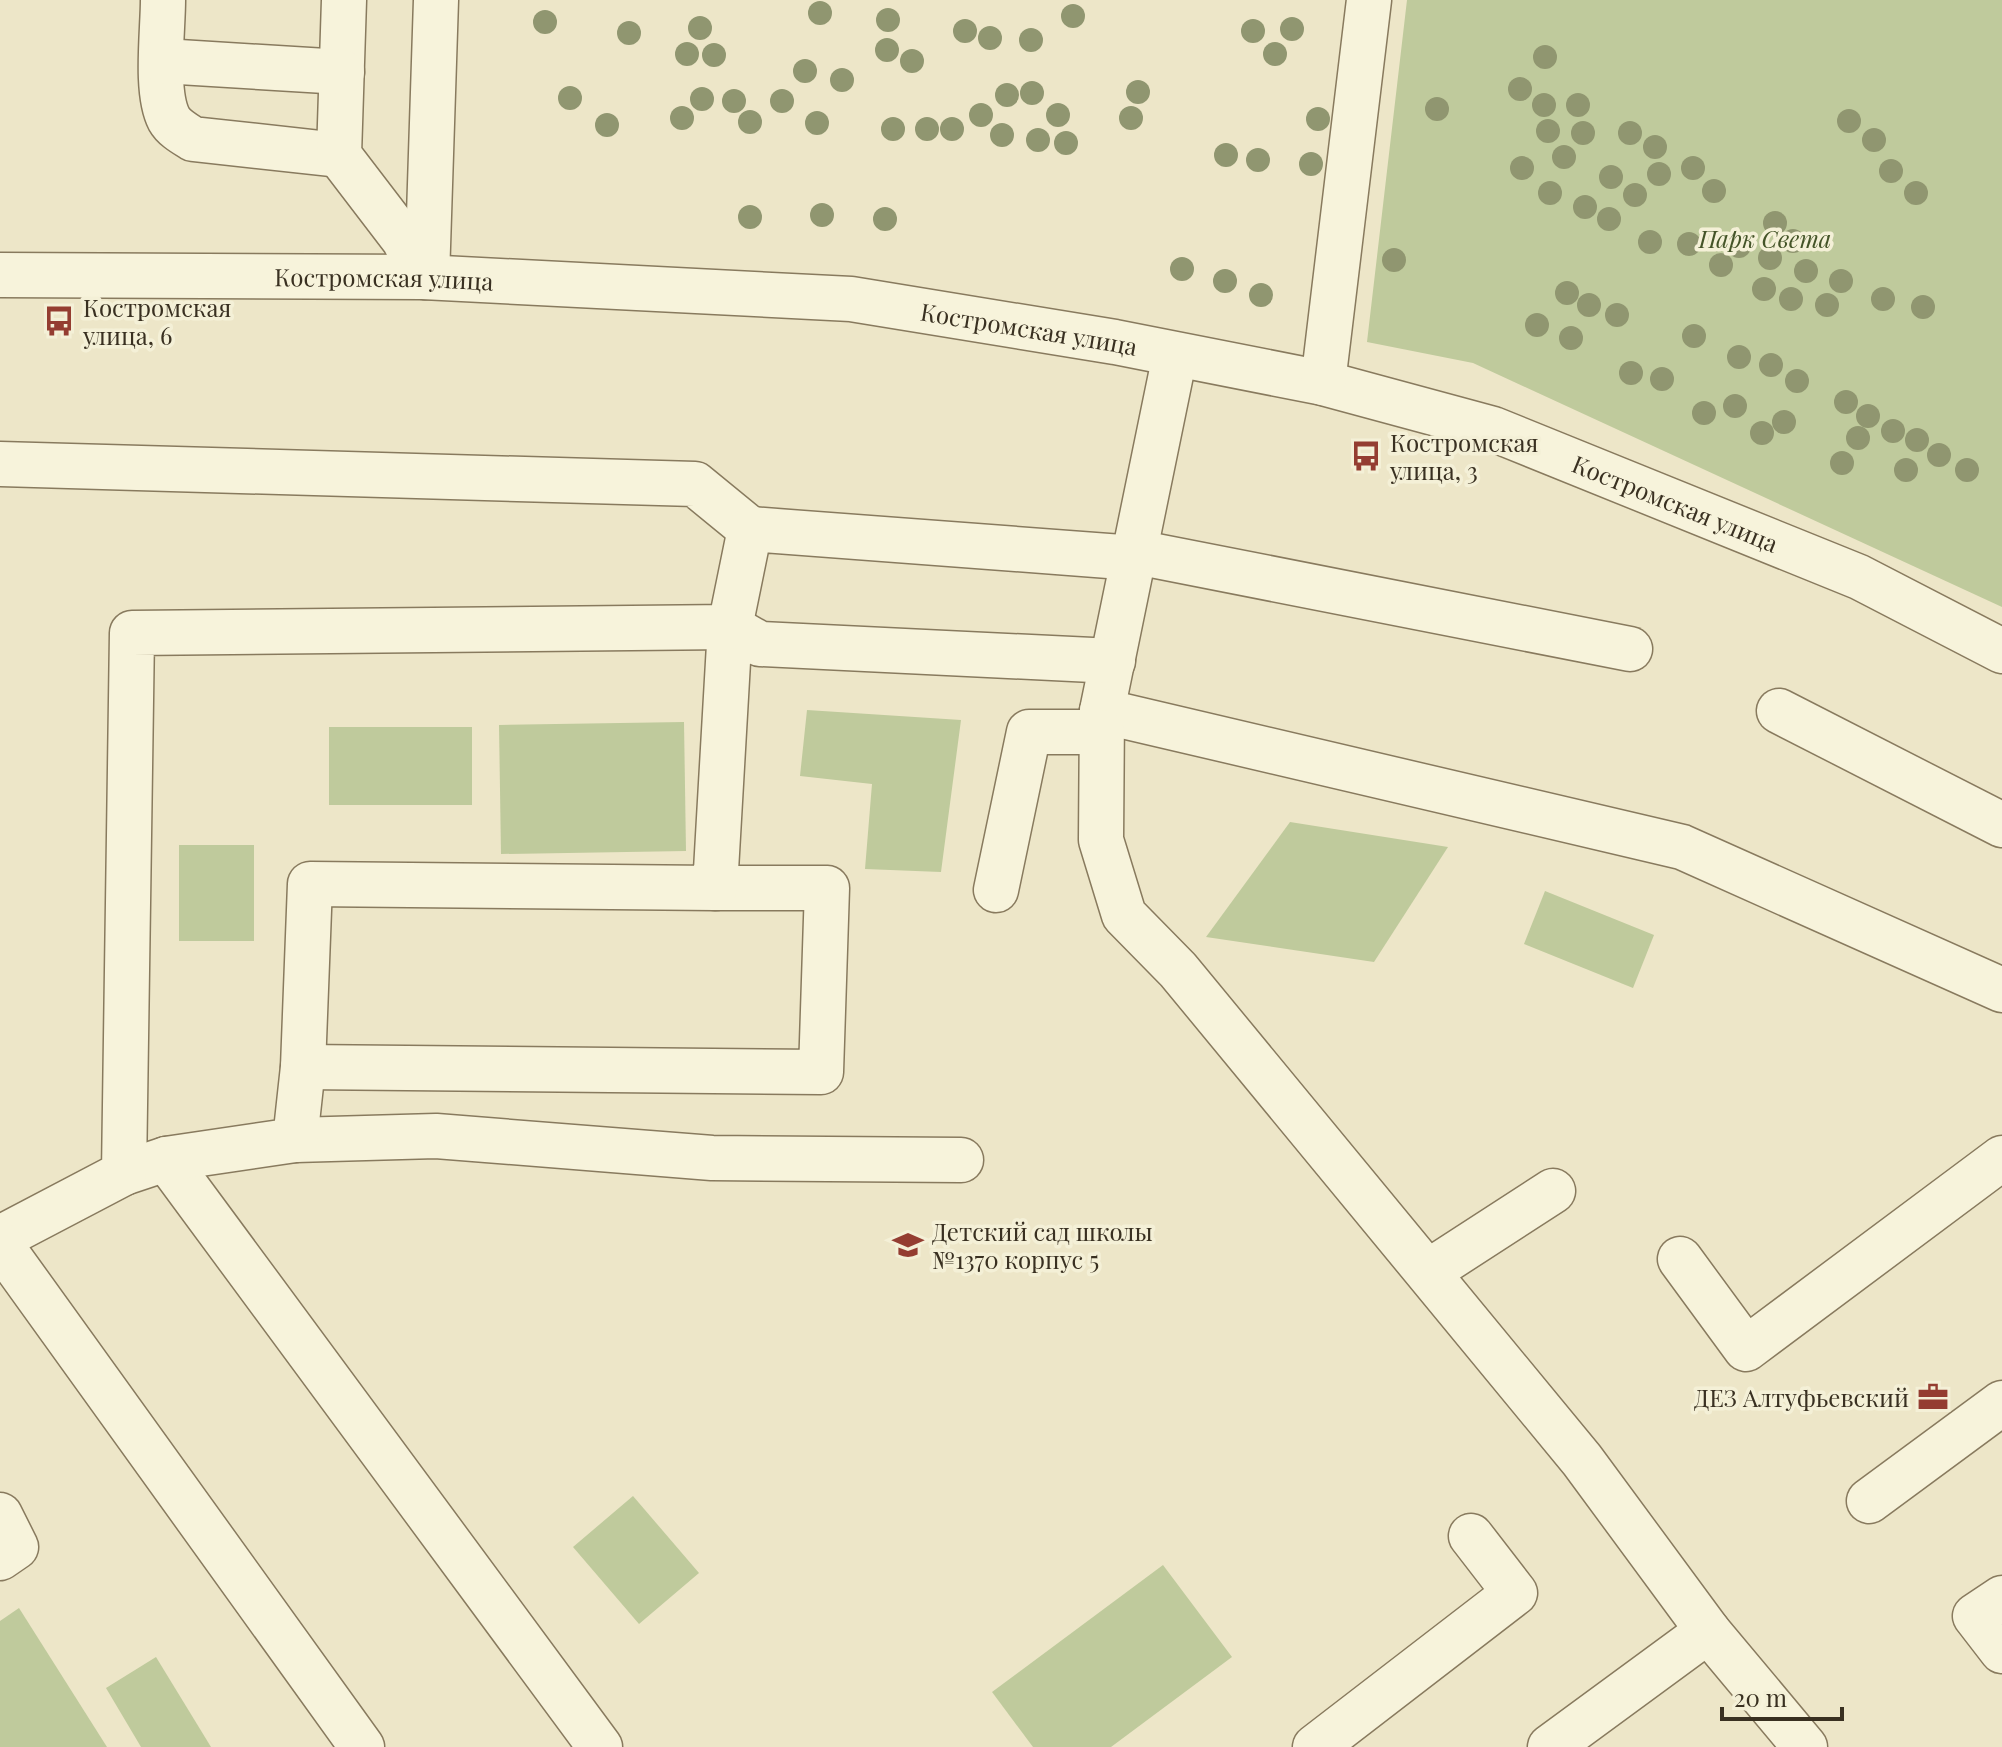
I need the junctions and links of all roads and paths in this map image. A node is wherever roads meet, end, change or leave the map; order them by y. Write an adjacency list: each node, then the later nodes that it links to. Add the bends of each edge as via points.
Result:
1 (163, 0): 5 (street)
2 (344, 0): 6 (street)
3 (436, 0): 9 (street)
4 (1369, 0): 11 (street)
5 (163, 61): 6 (street); 7 (street, via 169,120 193,139)
6 (342, 72): 7 (street)
7 (339, 155): 9 (street, via 404,240)
8 (0, 275): 9 (street, Костромская улица)
9 (425, 277): 10 (street, Костромская улица, via 851,299)
10 (1175, 355): 11 (street, Костромская улица); 14 (street)
11 (1323, 383): 17 (street, Костромская улица, via 1493,429 1859,577)
12 (0, 464): 13 (street, via 695,484)
13 (750, 529): 14 (street); 15 (street)
14 (1135, 555): 16 (street); 18 (street)
15 (730, 627): 18 (street, via 760,644); 22 (street); 30 (street, via 132,633)
16 (1630, 649)
17 (2002, 651)
18 (1113, 661): 20 (street)
19 (1779, 711): 21 (street)
20 (1102, 721): 23 (street, via 1029,732); 24 (street, via 1682,847); 35 (street, via 1101,840 1124,915 1178,970)
21 (2002, 825)
22 (715, 888): 25 (street, via 310,884); 25 (street, via 827,888 821,1072)
23 (996, 890)
24 (2002, 990)
25 (303, 1067): 26 (street)
26 (295, 1140): 28 (street); 29 (street, via 436,1136 712,1158)
27 (2002, 1158): 34 (street, via 1746,1349)
28 (166, 1159): 30 (street); 45 (street)
29 (961, 1160)
30 (124, 1173): 32 (street)
31 (1553, 1191): 35 (street)
32 (0, 1238)
33 (0, 1244): 44 (street)
34 (1680, 1259)
35 (1428, 1272): 42 (street, via 1582,1460)
36 (2002, 1403): 37 (street)
37 (1869, 1501)
38 (0, 1515): 40 (street, via 16,1547)
39 (1471, 1536): 46 (street, via 1515,1593)
40 (0, 1558)
41 (2002, 1598): 43 (street, via 1975,1616)
42 (1708, 1631): 47 (street); 48 (street)
43 (2002, 1651)
44 (362, 1747)
45 (600, 1747)
46 (1315, 1747)
47 (1550, 1747)
48 (1805, 1747)

